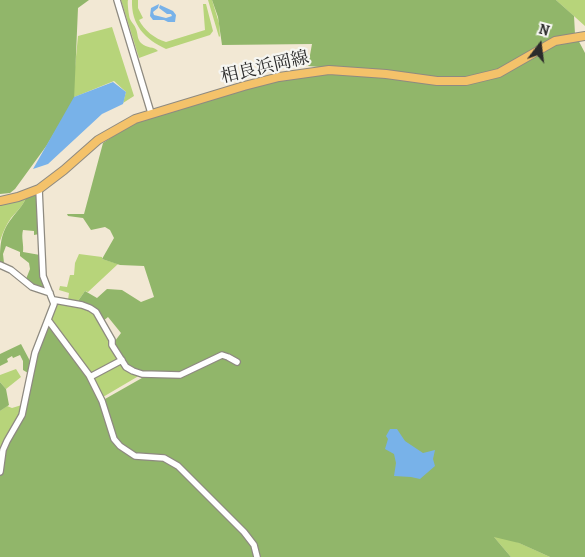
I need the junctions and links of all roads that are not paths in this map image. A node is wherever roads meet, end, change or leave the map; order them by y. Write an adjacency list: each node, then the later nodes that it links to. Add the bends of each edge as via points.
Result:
1 (117, 0): 3 (street)
2 (585, 36): 3 (main road, 相良浜岡線, via 555,41 512,67 483,78 453,82 352,70 308,72)
3 (151, 113): 4 (main road, 相良浜岡線, via 106,134)
4 (39, 189): 5 (main road, 相良浜岡線); 7 (street, via 43,276)
5 (0, 201)
6 (0, 265): 7 (street, via 32,287)
7 (50, 293): 8 (street)
8 (54, 300): 9 (street); 10 (street, via 82,304 96,312)
9 (48, 320): 12 (street); 13 (street, via 35,353 22,415 3,450)
10 (122, 360): 11 (street, via 126,367 142,374 180,375 222,356); 12 (street)
11 (238, 362)
12 (90, 377): 14 (street, via 102,401 111,432 120,446 135,456 164,458 178,466 244,532 254,545)
13 (0, 472)
14 (257, 557)

